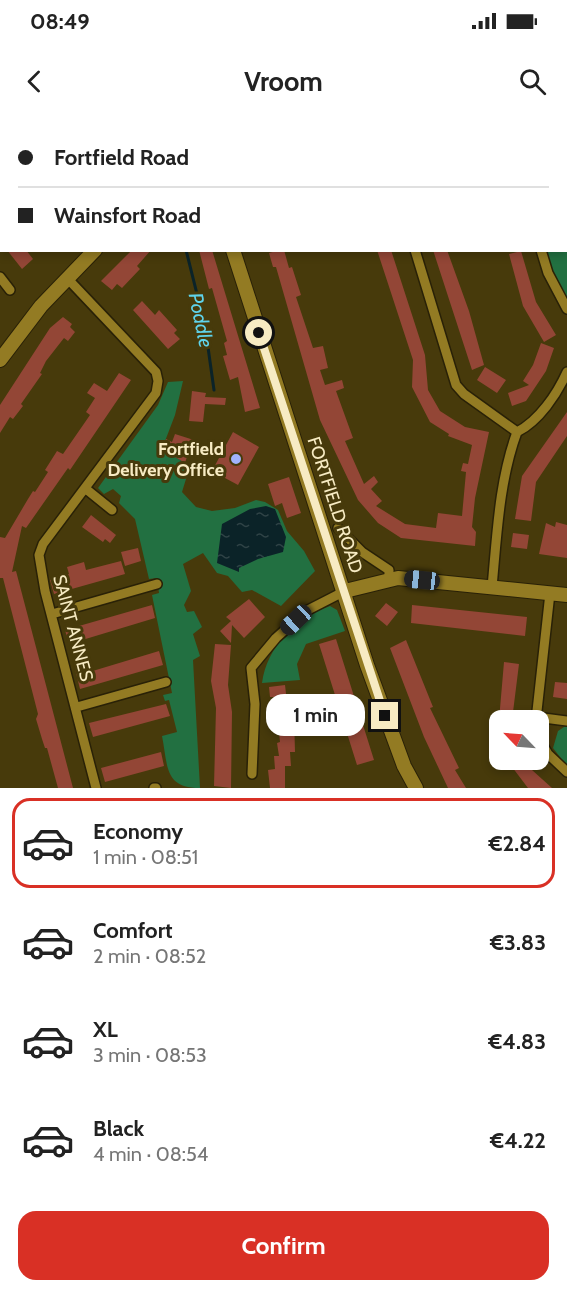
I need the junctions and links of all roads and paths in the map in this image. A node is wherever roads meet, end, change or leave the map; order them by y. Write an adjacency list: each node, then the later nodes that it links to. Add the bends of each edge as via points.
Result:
1 (93, 252): 6 (main road)
2 (235, 252): 18 (main road, FORTFIELD ROAD)
3 (416, 252): 11 (street, via 456,385)
4 (542, 252): 8 (street)
5 (0, 277): 7 (street)
6 (67, 278): 9 (main road); 12 (street, SAINT ANNES, via 156,372 158,381 156,393)
7 (10, 290)
8 (567, 309)
9 (0, 360)
10 (567, 372): 11 (street, via 528,427)
11 (517, 432): 17 (street, via 504,471)
12 (86, 489): 13 (street); 21 (street, SAINT ANNES, via 40,549)
13 (112, 510)
14 (338, 528): 15 (street, via 362,552 389,570)
15 (389, 579): 17 (main road, FORTFIELD ROAD); 18 (main road, FORTFIELD ROAD)
16 (157, 584): 21 (street)
17 (492, 587): 19 (main road, FORTFIELD ROAD)
18 (345, 591): 29 (street, via 306,611 251,668 255,704); 31 (main road, via 367,665 404,766)
19 (550, 593): 20 (main road, FORTFIELD ROAD); 24 (street)
20 (567, 595)
21 (52, 614): 23 (street, SAINT ANNES)
22 (166, 682): 23 (street)
23 (77, 707): 30 (street, SAINT ANNES)
24 (537, 710)
25 (549, 720): 26 (street)
26 (567, 721)
27 (549, 755): 28 (street)
28 (567, 772)
29 (252, 774)
30 (96, 788)
31 (416, 788)

